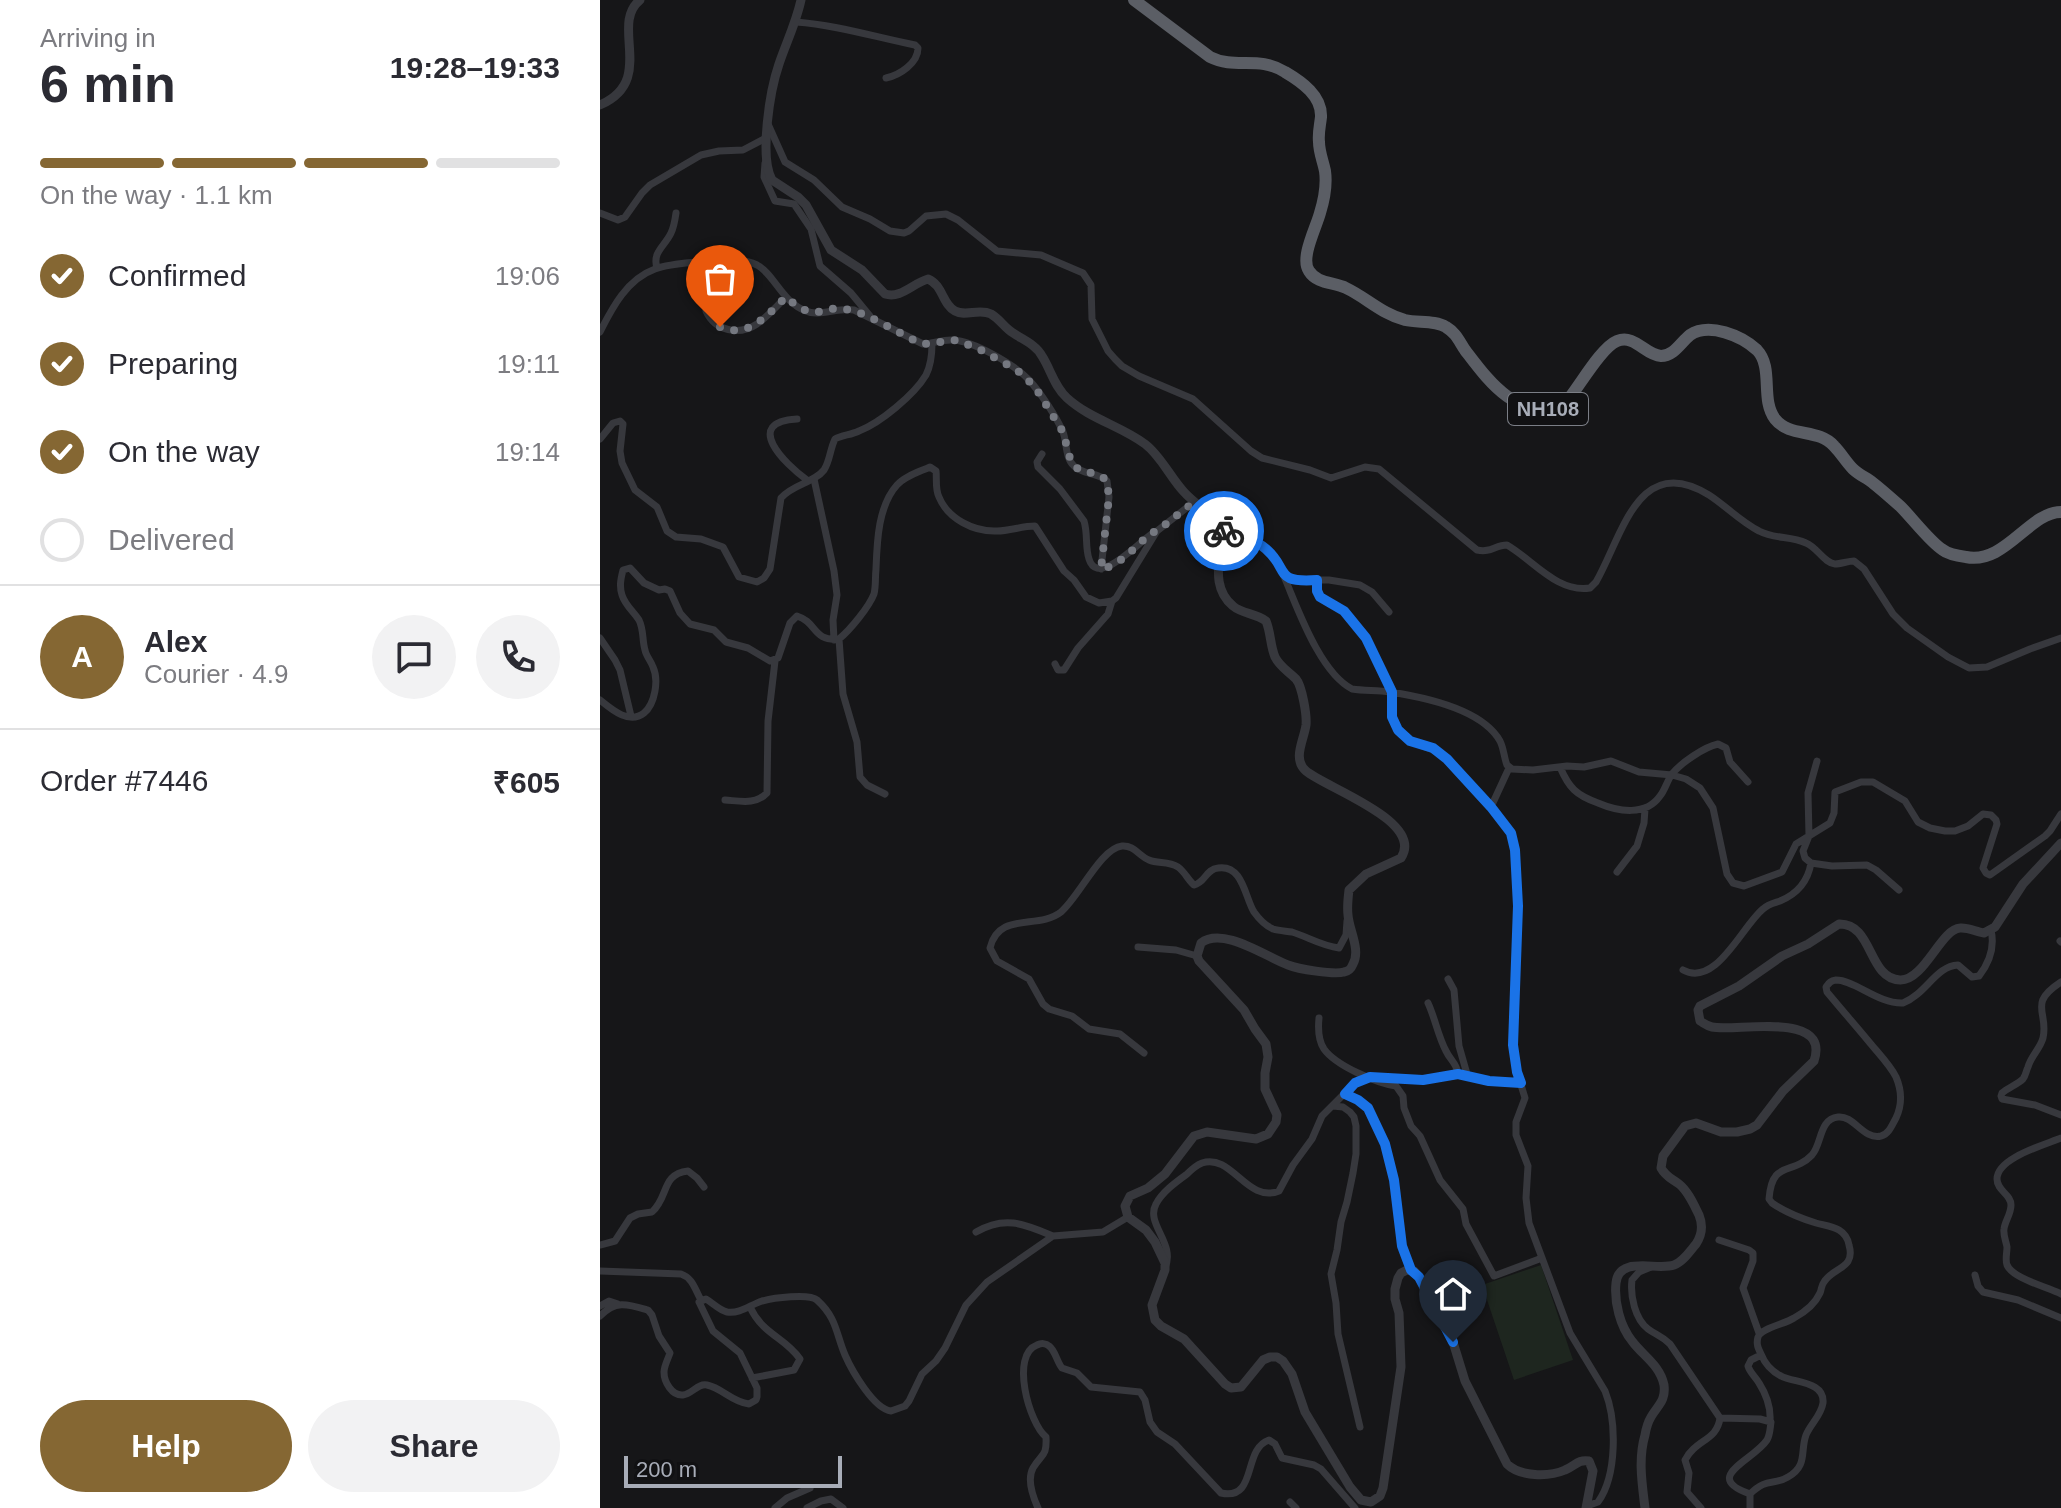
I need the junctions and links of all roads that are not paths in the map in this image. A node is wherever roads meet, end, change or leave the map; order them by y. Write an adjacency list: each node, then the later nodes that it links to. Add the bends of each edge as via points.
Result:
1 (640, 0): 6 (street, via 629,15 631,53 624,87)
2 (801, 0): 4 (street)
3 (1134, 0): 23 (highway, NH108, via 1210,57 1224,63 1267,63 1315,96 1325,186 1305,258 1309,271 1386,313 1442,324 1456,334 1482,373 1516,402 1539,410 1563,406 1617,341 1634,342 1663,356 1701,330 1723,332 1749,343 1761,356 1770,410 1780,424 1827,439 1943,551 1986,556 2050,513)
4 (796, 22): 5 (street, via 915,45 918,56 901,73); 7 (street, via 778,66)
5 (886, 78)
6 (600, 105)
7 (768, 124): 8 (street); 32 (street, via 785,162 842,207 890,231 904,233 926,216 946,214 997,251 1041,255 1083,273 1091,285 1092,319 1122,366 1193,399 1262,458 1331,478 1365,467 1379,469 1477,550 1507,545 1561,583 1590,588 1644,493 1677,482 1709,495 1764,534 1808,543 1834,564 1854,561 1907,628 1969,668 1987,667)
8 (766, 138): 9 (street); 10 (street, via 743,150 701,155 650,185 625,217 618,220)
9 (766, 162): 15 (street, via 764,177 775,201 800,210 820,266); 22 (street, via 774,183 809,210 831,250 862,270 885,294 897,295 928,279 952,309 991,314 1039,351 1071,401 1148,446)
10 (600, 213)
11 (676, 213): 12 (street, via 657,254)
12 (657, 268): 13 (street, via 743,261 761,267); 16 (street, via 621,296)
13 (786, 297): 14 (street, via 758,324 736,331 714,324); 15 (street, via 806,312 854,310)
14 (706, 311)
15 (874, 320): 17 (street)
16 (600, 332)
17 (932, 344): 21 (street, via 921,382 881,418 835,439 826,466); 26 (street, via 968,344 1028,379 1063,432 1071,462 1107,481)
18 (797, 419): 21 (street, via 775,423 770,439 779,454)
19 (600, 439): 21 (street, via 620,421 622,463 635,490 657,507 667,531 676,537 723,547 743,580 761,581 770,569 781,498)
20 (1042, 454): 26 (street, via 1038,467 1082,519 1089,559)
21 (810, 480): 33 (street, via 834,571)
22 (1194, 502): 24 (street); 25 (street)
23 (2061, 512)
24 (1220, 529): 27 (street, via 1263,546); 54 (street, via 1217,569 1227,600 1266,621 1277,660 1298,681 1307,711 1299,755 1302,767 1373,808 1405,841 1401,858 1366,874 1349,890)
25 (1157, 531): 26 (street); 29 (street)
26 (1101, 569)
27 (1285, 576): 28 (street); 36 (street, via 1314,645 1340,680 1352,689)
28 (1317, 580): 30 (street, via 1360,585); 36 (street, via 1320,597 1344,611 1366,638)
29 (1112, 601): 33 (street, via 1086,597 1035,526 992,531 955,518 940,499 936,471 930,467 909,475 889,496 877,544 876,587 869,603); 35 (street, via 1108,614 1064,670)
30 (1389, 612)
31 (600, 638): 38 (street, via 620,670)
32 (2061, 638)
33 (836, 640): 34 (street, via 821,637 797,616); 44 (street, via 860,777)
34 (775, 661): 38 (street, via 726,642 714,630 690,624 670,591 653,588 626,568 622,595 642,628 657,683 646,711); 45 (street, via 767,793 752,802)
35 (1055, 664)
36 (1392, 692): 41 (street, via 1453,706 1479,721 1499,738); 46 (street, via 1398,730 1410,741 1441,753)
37 (600, 700): 38 (street, via 617,714)
38 (631, 716)
39 (1817, 761): 49 (street, via 1808,793)
40 (1560, 767): 41 (street); 42 (street, via 1611,761 1639,772); 47 (street, via 1580,795 1605,806)
41 (1509, 768): 46 (street)
42 (1672, 775): 43 (street, via 1718,744); 47 (street, via 1660,797); 49 (street, via 1693,783 1710,801 1727,874 1739,886 1782,872 1793,847)
43 (1748, 782)
44 (885, 794)
45 (725, 800)
46 (1491, 807): 66 (street, via 1511,833 1515,850 1513,1045)
47 (1645, 809): 52 (street, via 1637,846)
48 (2061, 814): 49 (street, via 2050,831 1990,875 1983,868 1997,824 1991,815 1983,814 1955,831 1930,828 1918,822 1905,801 1873,782 1835,792 1833,819)
49 (1809, 836): 51 (street, via 1803,851)
50 (2061, 843): 55 (street)
51 (1811, 863): 53 (street, via 1867,865); 58 (street, via 1801,886 1762,909 1719,962 1707,971)
52 (1617, 872)
53 (1899, 890)
54 (1348, 915): 57 (street, via 1355,958 1344,972 1291,966 1217,938 1205,939); 63 (street, via 1339,948 1327,947 1265,923 1250,905 1241,880 1229,870 1212,870 1194,885 1177,867 1120,846 1102,859 1073,901 1054,917 1014,923 995,937 991,954 1029,979 1049,1009 1072,1016 1089,1029 1120,1034)
55 (1991, 930): 78 (street, via 1954,930 1915,974 1898,980 1882,971 1855,928 1839,924 1700,1006 1700,1021 1709,1027 1799,1030 1811,1037 1816,1056 1757,1125 1721,1132 1690,1124 1672,1141 1661,1168 1687,1193 1701,1232 1677,1264); 90 (street, via 1990,957 1979,976 1972,977 1958,965 1946,967 1903,1003 1879,999 1836,980 1826,987 1895,1075 1899,1113 1882,1136 1843,1117 1829,1120 1811,1156 1773,1177 1772,1203 1837,1229 1849,1244 1849,1258 1827,1277 1814,1303)
56 (1138, 947): 57 (street)
57 (1197, 956): 72 (street, via 1266,1044 1265,1089 1276,1122 1256,1139 1207,1132 1194,1136 1165,1174 1130,1196 1125,1206)
58 (1683, 970)
59 (1448, 979): 64 (street, via 1454,990)
60 (2061, 982): 69 (street, via 2043,1001 2042,1040 2025,1076 2001,1096)
61 (1428, 1003): 64 (street, via 1447,1053)
62 (1319, 1018): 65 (street, via 1325,1050)
63 (1144, 1053)
64 (1462, 1074): 65 (street, via 1423,1080); 66 (street)
65 (1370, 1077): 67 (street); 77 (street, via 1396,1086 1403,1096 1411,1126 1440,1180 1463,1209 1494,1276)
66 (1521, 1083): 77 (street, via 1525,1098 1516,1135 1528,1166 1529,1223)
67 (1345, 1094): 68 (street); 80 (street, via 1368,1108 1385,1144)
68 (1333, 1106): 79 (street, via 1279,1191 1255,1191 1211,1162 1166,1191 1153,1209 1169,1254); 95 (street, via 1350,1112 1356,1126 1353,1173 1331,1274 1338,1334)
69 (2061, 1115)
70 (2061, 1138): 83 (street, via 2006,1163 1997,1184 2011,1204 2004,1230 2007,1265)
71 (704, 1187): 76 (street, via 688,1171 677,1173 658,1207 630,1218 615,1241)
72 (1128, 1217): 74 (street, via 1103,1232); 79 (street, via 1155,1242)
73 (976, 1232): 74 (street, via 998,1221)
74 (1053, 1236): 87 (street, via 972,1296 941,1355 898,1410 886,1411 875,1402 847,1359 831,1317 816,1299 799,1296)
75 (1719, 1240): 90 (street, via 1753,1253 1743,1288)
76 (600, 1245)
77 (1542, 1258): 99 (street, via 1570,1333 1608,1399 1612,1468 1598,1502)
78 (1653, 1267): 93 (street, via 1632,1280 1639,1320 1670,1344); 105 (street, via 1629,1266 1616,1282 1623,1326 1660,1373 1665,1392 1642,1448)
79 (1165, 1270): 98 (street, via 1152,1305 1155,1320 1184,1339 1231,1388 1241,1387 1263,1360 1283,1361 1305,1412 1350,1487)
80 (1411, 1270): 98 (street, via 1401,1273 1395,1289 1401,1367 1383,1488); 99 (street, via 1453,1342 1465,1381 1507,1464 1519,1472 1545,1474 1589,1461 1593,1471)
81 (600, 1271): 84 (street, via 688,1276)
82 (1975, 1275): 89 (street, via 1983,1292)
83 (2061, 1294)
84 (701, 1300): 87 (street, via 731,1313); 92 (street, via 713,1331 740,1353)
85 (621, 1305): 86 (street, via 609,1301); 88 (street); 92 (street, via 651,1312 670,1353 664,1375 675,1394 704,1385 749,1404 757,1397)
86 (600, 1306)
87 (750, 1307): 92 (street, via 765,1330 800,1359 794,1370)
88 (600, 1316)
89 (2061, 1318)
90 (1759, 1333): 91 (street)
91 (1761, 1355): 94 (street, via 1748,1366 1770,1406); 97 (street, via 1778,1375 1814,1387 1823,1399 1798,1469)
92 (752, 1378)
93 (1720, 1418): 94 (street); 106 (street, via 1717,1432 1685,1460 1687,1492)
94 (1770, 1421): 97 (street, via 1766,1442 1729,1475 1735,1489)
95 (1360, 1427)
96 (810, 1488): 100 (street)
97 (1750, 1494): 107 (street)
98 (1370, 1505)
99 (1586, 1507)
100 (775, 1508)
101 (807, 1508): 102 (street, via 831,1499)
102 (843, 1508)
103 (1036, 1508): 104 (street, via 1032,1472 1045,1452 1046,1437 1026,1401 1025,1373 1029,1350 1045,1343 1062,1368 1077,1373 1091,1387 1140,1392 1157,1432 1221,1493 1242,1487 1258,1448 1269,1440 1282,1458 1321,1469)
104 (1355, 1508)
105 (1645, 1508)
106 (1701, 1508)
107 (1750, 1508)

